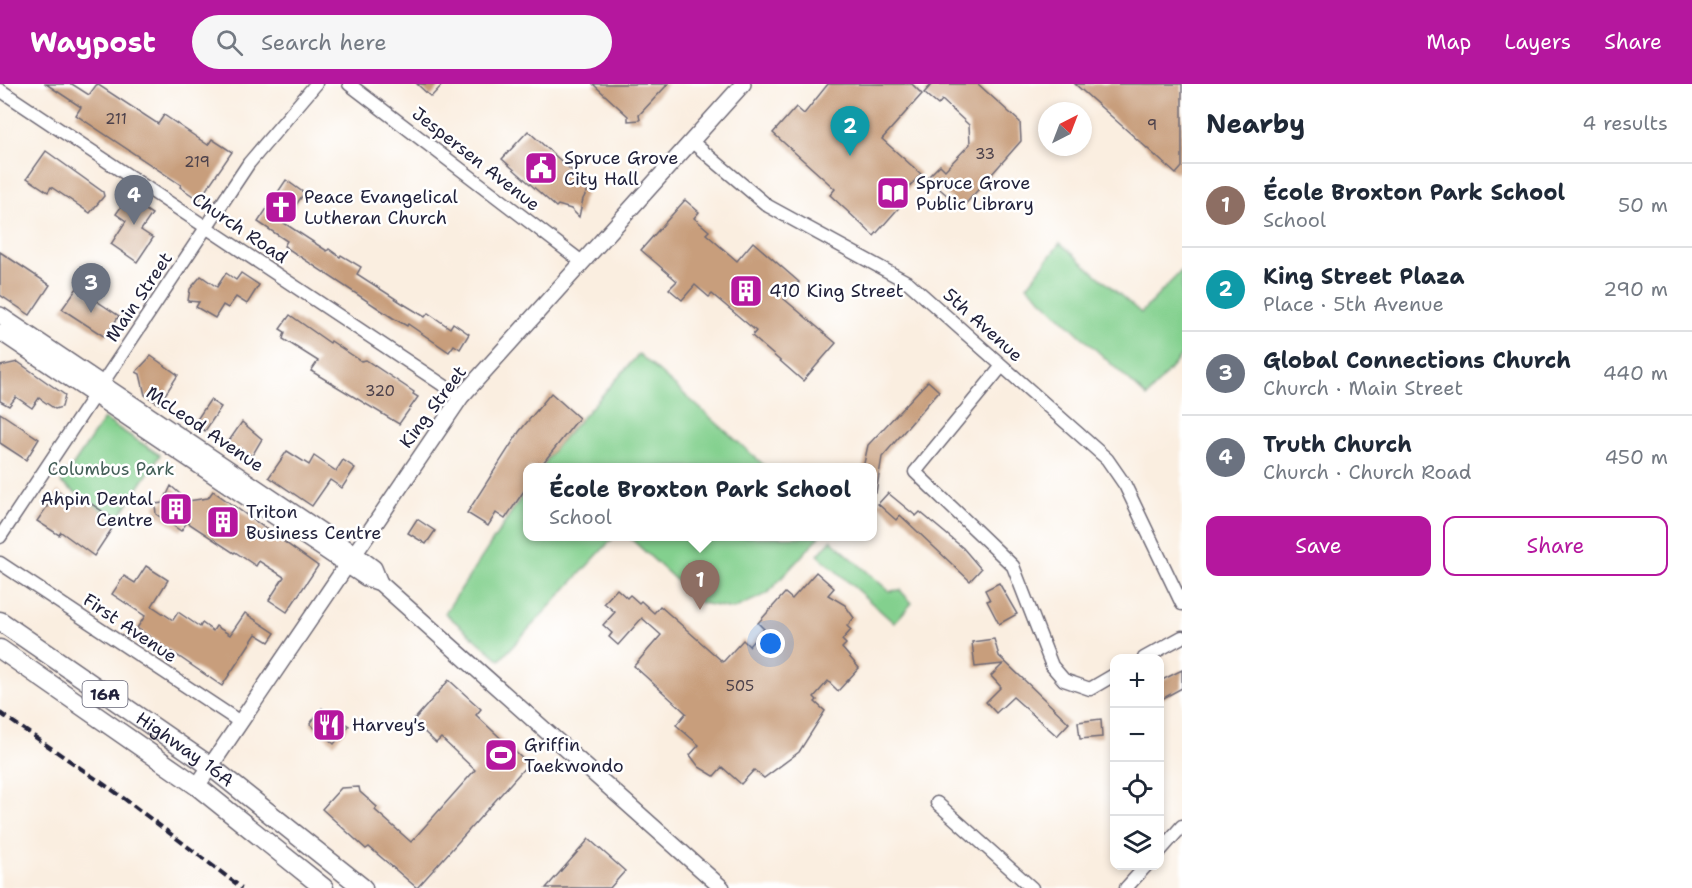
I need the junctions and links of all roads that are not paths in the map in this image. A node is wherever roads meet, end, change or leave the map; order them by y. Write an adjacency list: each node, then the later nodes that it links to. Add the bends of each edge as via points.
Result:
1 (315, 84): 6 (street, Main Street, via 262,144)
2 (349, 84): 7 (street, Jespersen Avenue)
3 (743, 84): 5 (street, King Street)
4 (0, 90): 6 (street, Church Road)
5 (691, 141): 7 (street, King Street); 10 (street, 5th Avenue, via 768,206 909,283)
6 (207, 228): 11 (street, Main Street); 12 (street, Church Road)
7 (582, 262): 12 (street, King Street)
8 (0, 315): 11 (street, McLeod Avenue)
9 (0, 332): 11 (street, McLeod Avenue)
10 (1002, 366): 16 (street, 5th Avenue, via 1117,471); 21 (street, via 915,472 1013,566 1052,666 1064,680 1090,689)
11 (99, 390): 13 (street, Main Street); 14 (street, McLeod Avenue)
12 (461, 397): 14 (street, King Street)
13 (0, 537)
14 (351, 559): 22 (street, King Street); 31 (street, McLeod Avenue, via 366,578 380,583)
15 (0, 563): 22 (street, First Avenue)
16 (1182, 604)
17 (0, 621): 23 (main road, Highway 16A / 16A)
18 (1182, 638): 20 (street)
19 (0, 649): 24 (main road, Highway 16A / 16A)
20 (1152, 654)
21 (1110, 677)
22 (240, 723): 23 (street, King Street)
23 (210, 766): 24 (street, King Street); 30 (main road, Highway 16A / 16A)
24 (196, 786): 29 (main road, Highway 16A / 16A)
25 (938, 803): 32 (street)
26 (1182, 826): 27 (street)
27 (1164, 846)
28 (1142, 870): 33 (street)
29 (324, 888)
30 (363, 888)
31 (722, 888)
32 (1032, 888)
33 (1126, 888)

